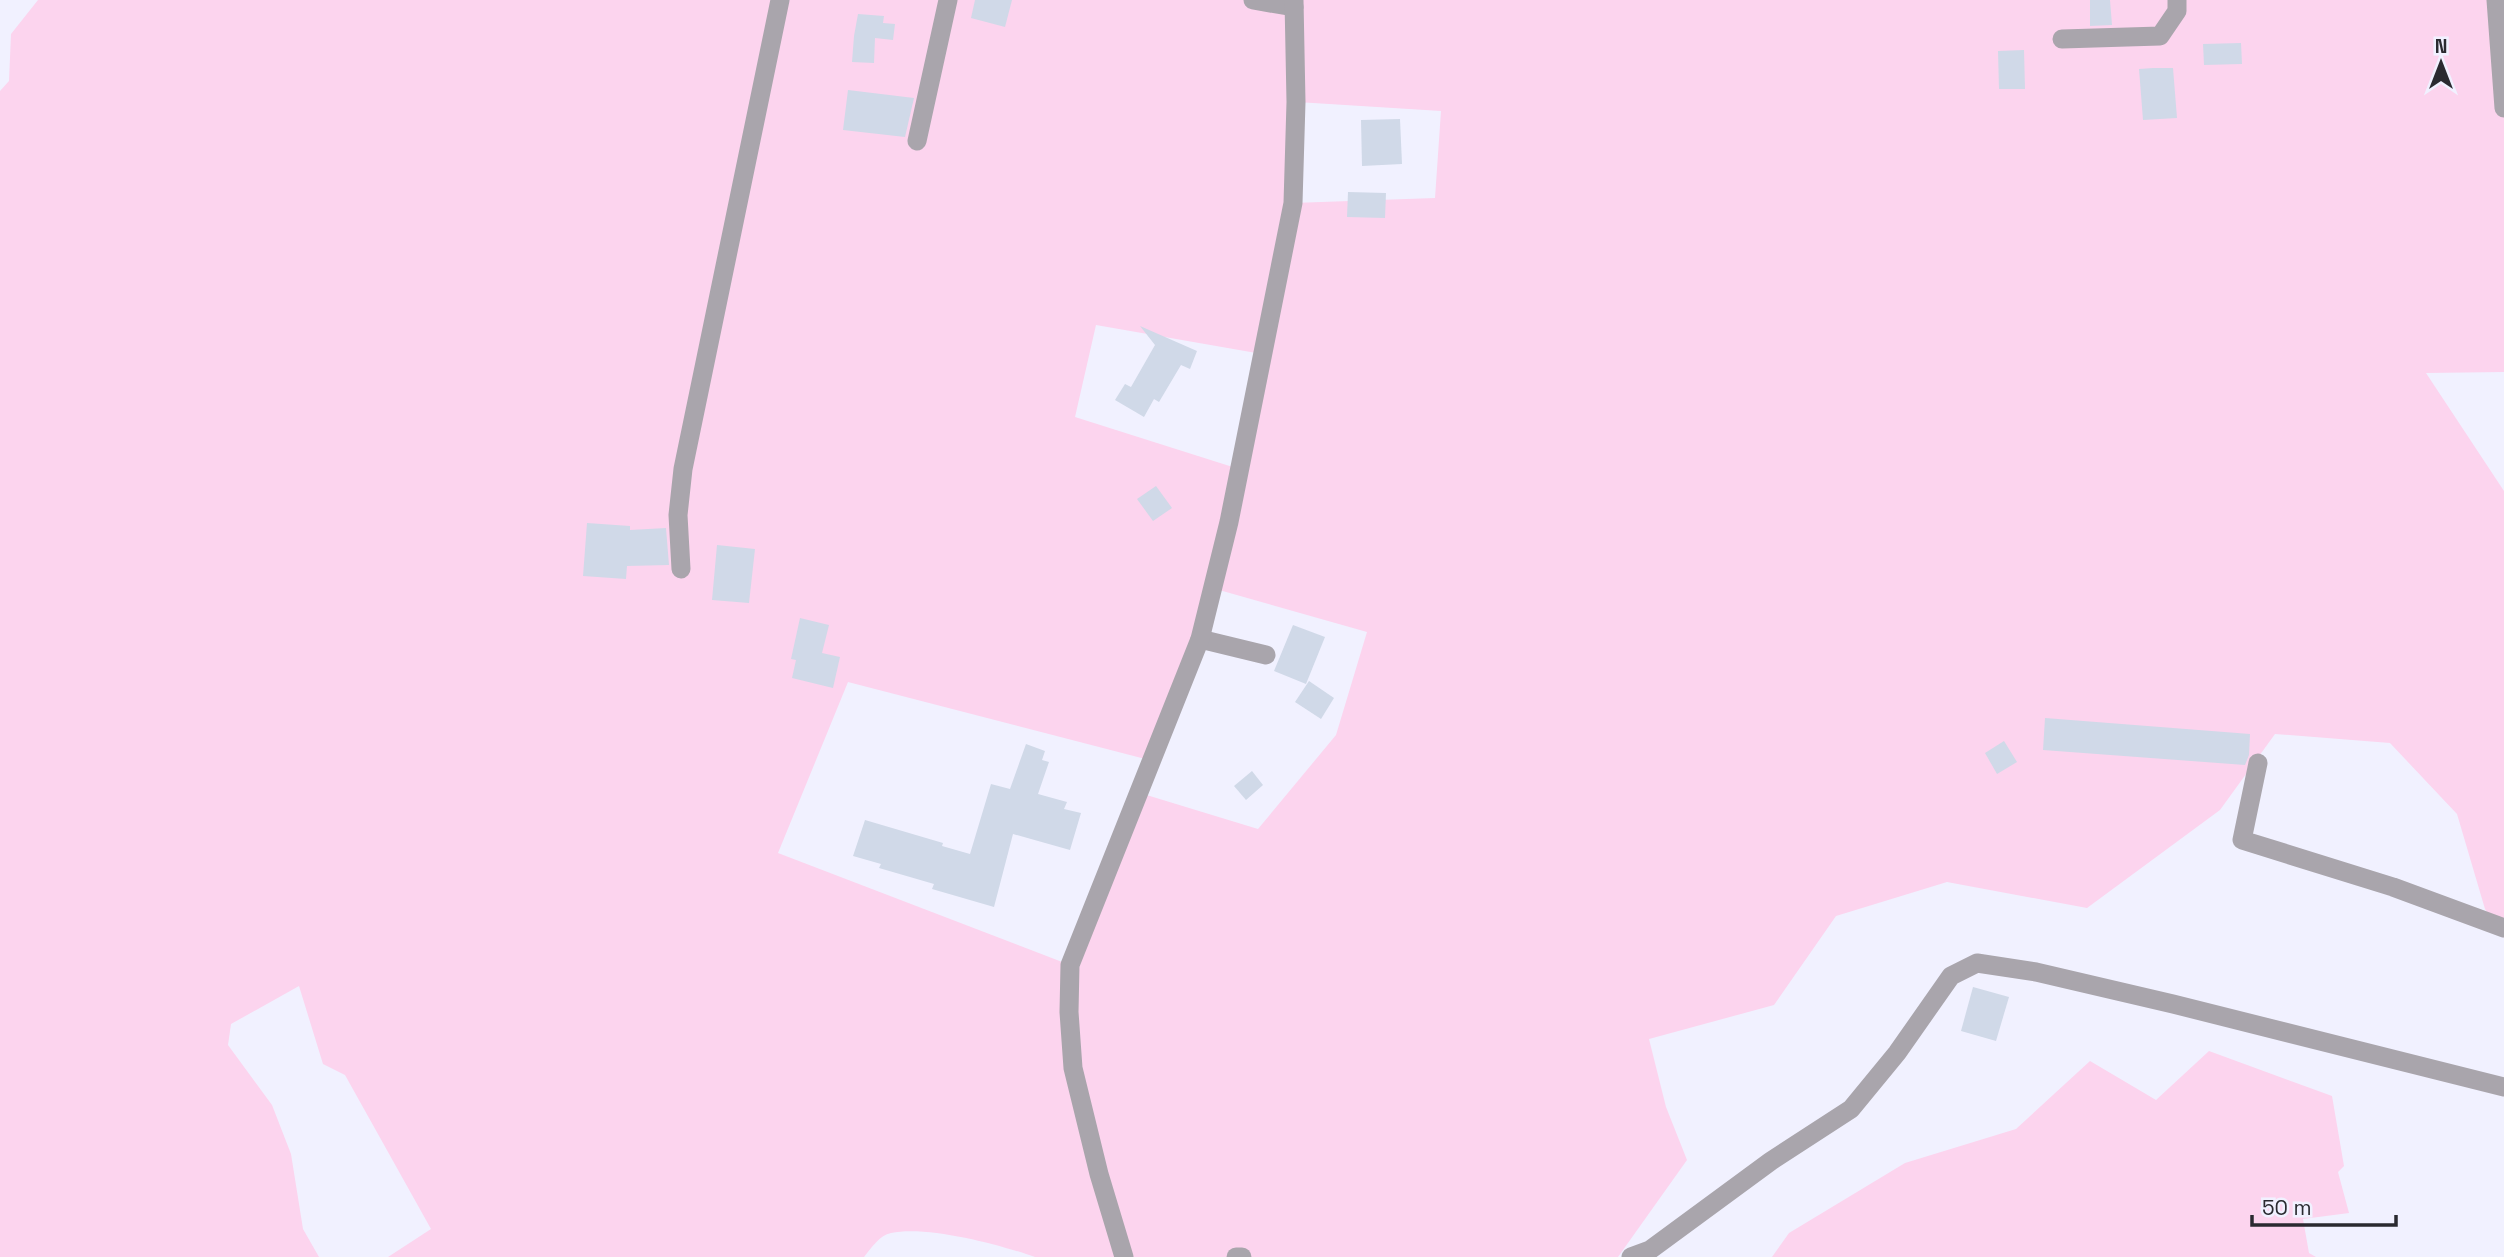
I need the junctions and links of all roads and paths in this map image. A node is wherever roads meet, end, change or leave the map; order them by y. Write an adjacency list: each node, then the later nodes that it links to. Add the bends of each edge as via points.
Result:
1 (780, 0): 10 (street, via 683,469 678,515)
2 (948, 0): 9 (street)
3 (1253, 0): 6 (street)
4 (2177, 0): 7 (street, via 2177,11 2160,36)
5 (2496, 0): 8 (street)
6 (1294, 3): 11 (street, via 1293,203 1229,522)
7 (2062, 39)
8 (2504, 108)
9 (917, 141)
10 (681, 569)
11 (1200, 639): 12 (street); 16 (street, via 1070,965 1073,1069)
12 (1266, 655)
13 (2258, 763): 14 (street, via 2242,840 2393,887)
14 (2504, 928)
15 (2504, 1087): 19 (street, via 2160,1001 1978,963 1951,976 1898,1053 1851,1109 1650,1250)
16 (1124, 1257)
17 (1236, 1257): 18 (street)
18 (1242, 1257)
19 (1631, 1257)

